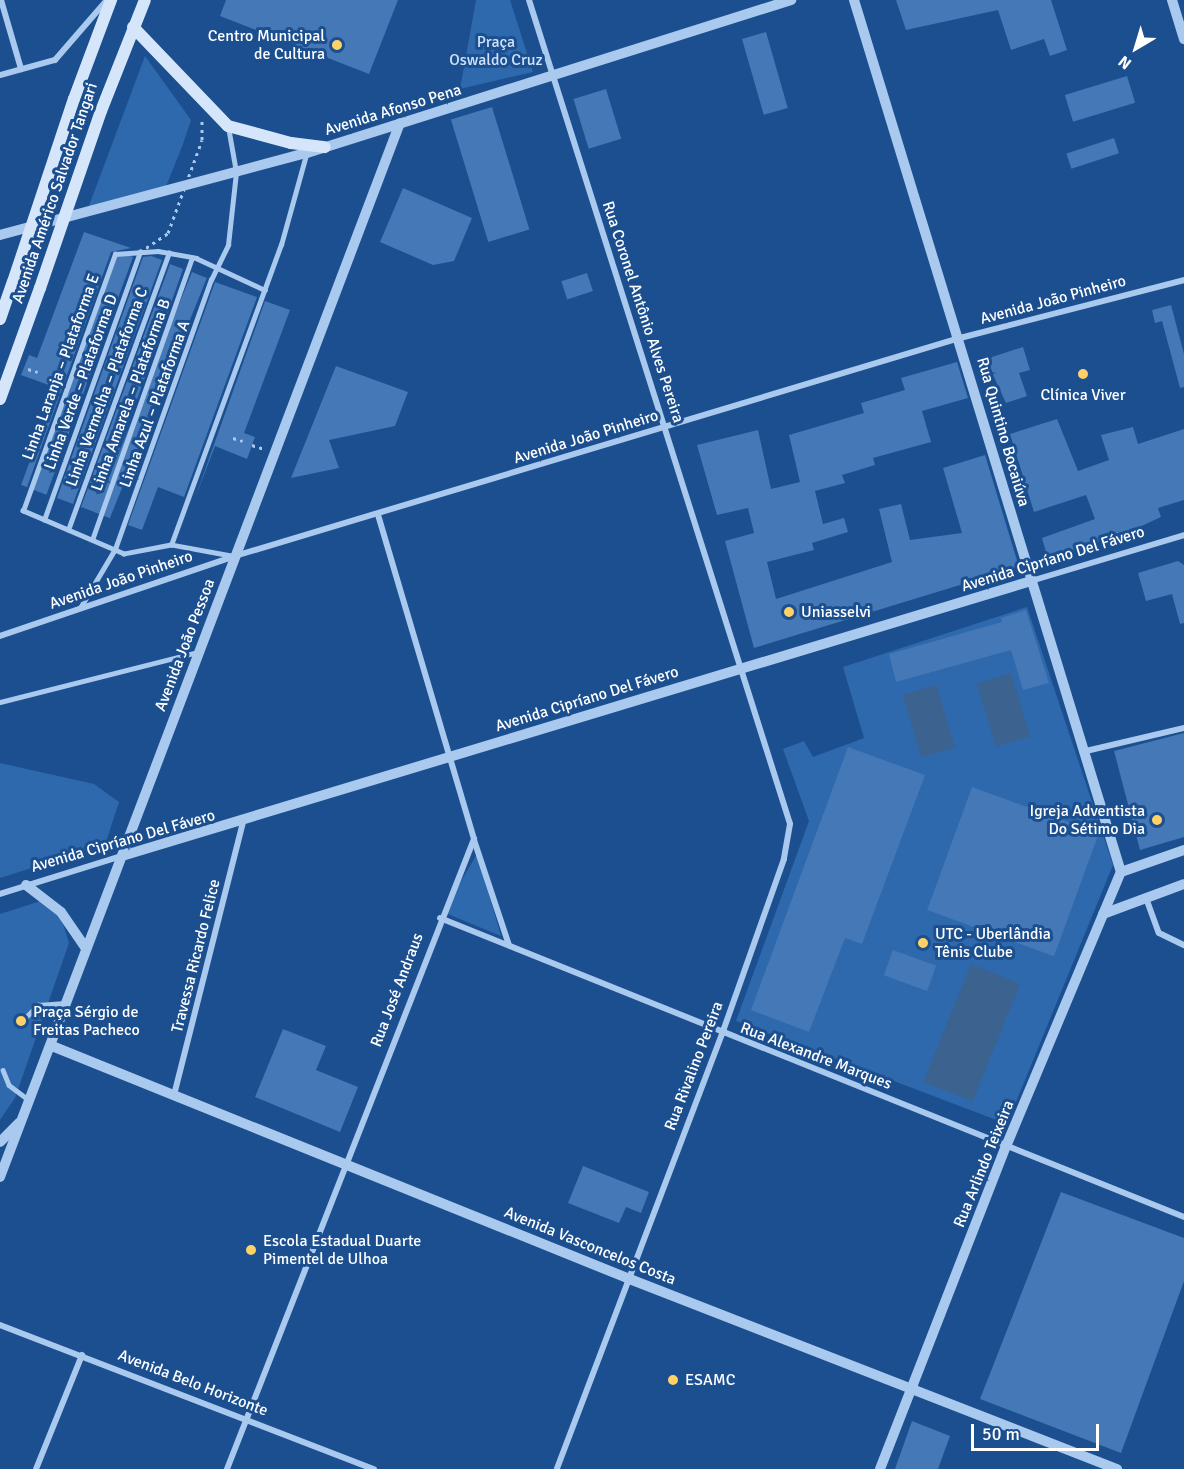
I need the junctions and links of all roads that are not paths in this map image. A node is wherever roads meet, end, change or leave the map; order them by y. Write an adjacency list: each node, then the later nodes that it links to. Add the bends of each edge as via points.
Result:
1 (1, 0): 10 (street)
2 (109, 0): 10 (street, via 56,60); 25 (main road, Avenida Américo Salvador Tangari, bridge)
3 (145, 0): 8 (main road, Avenida Américo Salvador Tangari)
4 (529, 0): 12 (street, Rua Coronel Antônio Alves Pereira)
5 (791, 0): 12 (street, Avenida Afonso Pena)
6 (854, 0): 26 (street, Rua Quintino Bocaiúva)
7 (1172, 0): 9 (street)
8 (133, 27): 14 (main road); 27 (main road, Avenida Américo Salvador Tangari, bridge)
9 (1184, 39)
10 (21, 69): 11 (street)
11 (0, 75)
12 (553, 78): 13 (street, Avenida Afonso Pena); 28 (street, Rua Coronel Antônio Alves Pereira)
13 (399, 123): 15 (street, Avenida Afonso Pena); 36 (street, Avenida João Pessoa)
14 (228, 126): 15 (main road, via 291,143); 17 (lane, Linha Azul – Plataforma A)
15 (325, 147): 16 (street, Avenida Afonso Pena)
16 (307, 153): 17 (street, Avenida Afonso Pena); 24 (lane)
17 (236, 172): 18 (street, Avenida Afonso Pena); 22 (lane, Linha Azul – Plataforma A, via 232,229)
18 (0, 235)
19 (140, 252): 20 (lane); 30 (lane, Linha Verde – Plataforma D); 30 (lane, Linha Laranja – Plataforma E, via 115,254 31,488 23,511)
20 (170, 253): 21 (lane); 31 (lane, Linha Vermelha – Plataforma C)
21 (192, 258): 22 (lane); 33 (lane, Linha Amarela – Plataforma B)
22 (217, 267): 24 (lane); 35 (lane, Linha Azul – Plataforma A)
23 (1184, 280): 26 (street, Avenida João Pinheiro)
24 (265, 290): 34 (lane)
25 (0, 319)
26 (960, 338): 28 (street, Avenida João Pinheiro); 37 (street, Rua Quintino Bocaiúva)
27 (0, 399)
28 (666, 427): 29 (street, Avenida João Pinheiro); 41 (street, Rua Coronel Antônio Alves Pereira)
29 (378, 514): 36 (street, Avenida João Pinheiro); 45 (street)
30 (44, 520): 31 (lane)
31 (68, 530): 33 (lane)
32 (1184, 535): 37 (street, Avenida Cipríano Del Fávero)
33 (92, 540): 35 (lane)
34 (171, 545): 35 (lane, via 131,555); 36 (lane)
35 (115, 549): 38 (lane, Linha Azul – Plataforma A)
36 (235, 556): 38 (street, Avenida João Pinheiro); 40 (street, Avenida João Pessoa)
37 (1031, 581): 41 (street, Avenida Cipríano Del Fávero); 44 (street, Rua Quintino Bocaiúva)
38 (80, 608): 39 (street, Avenida João Pinheiro)
39 (0, 636)
40 (198, 652): 42 (lane); 49 (street, Avenida João Pessoa)
41 (741, 668): 45 (street, Avenida Cipríano Del Fávero); 62 (street, Rua Rivalino Pereira, via 788,812 790,835)
42 (0, 702)
43 (1184, 728): 44 (street)
44 (1086, 751): 50 (street, Rua Quintino Bocaiúva)
45 (448, 757): 46 (street, Avenida Cipríano Del Fávero); 47 (street)
46 (243, 823): 49 (street, Avenida Cipríano Del Fávero); 65 (street, Travessa Ricardo Felice)
47 (474, 839): 56 (street, Rua José Andraus); 57 (street)
48 (1184, 850): 50 (street)
49 (122, 856): 52 (street, Avenida Cipríano Del Fávero); 59 (street, Avenida João Pessoa)
50 (1121, 872): 55 (street, Rua Arlindo Teixeira)
51 (1184, 884): 54 (street)
52 (26, 885): 53 (street, Avenida Cipríano Del Fávero); 59 (street, via 61,912)
53 (0, 894)
54 (1146, 898): 55 (street); 58 (street, via 1159,933)
55 (1103, 914): 69 (street, Rua Arlindo Teixeira)
56 (440, 918): 57 (street, Rua Alexandre Marques); 70 (street, Rua José Andraus)
57 (509, 945): 62 (street, Rua Alexandre Marques)
58 (1184, 945)
59 (85, 947): 60 (street, Avenida João Pessoa)
60 (68, 1003): 61 (lane, via 38,1005); 63 (street, Avenida João Pessoa)
61 (19, 1024)
62 (722, 1034): 69 (street, Rua Alexandre Marques); 73 (street, Rua Rivalino Pereira)
63 (52, 1046): 65 (street, Avenida Vasconcelos Costa); 66 (street, Avenida João Pessoa)
64 (3, 1070): 66 (lane, via 9,1085)
65 (174, 1095): 70 (street, Avenida Vasconcelos Costa)
66 (30, 1100): 67 (street, Avenida João Pessoa)
67 (23, 1118): 68 (street); 71 (street, Avenida João Pessoa)
68 (0, 1142)
69 (1007, 1144): 72 (street, Rua Alexandre Marques); 76 (street, Rua Arlindo Teixeira)
70 (346, 1161): 73 (street, Avenida Vasconcelos Costa); 77 (street, Rua José Andraus)
71 (0, 1177)
72 (1184, 1217)
73 (627, 1278): 76 (street, Avenida Vasconcelos Costa); 81 (street, Rua Rivalino Pereira)
74 (0, 1325): 75 (street, Avenida Belo Horizonte)
75 (82, 1355): 77 (street, Avenida Belo Horizonte); 78 (street)
76 (911, 1387): 82 (street, Rua Arlindo Teixeira); 83 (street, Avenida Vasconcelos Costa)
77 (247, 1417): 79 (street, Rua José Andraus); 80 (street, Avenida Belo Horizonte)
78 (36, 1469)
79 (227, 1469)
80 (374, 1469)
81 (557, 1469)
82 (880, 1469)
83 (1117, 1469)

